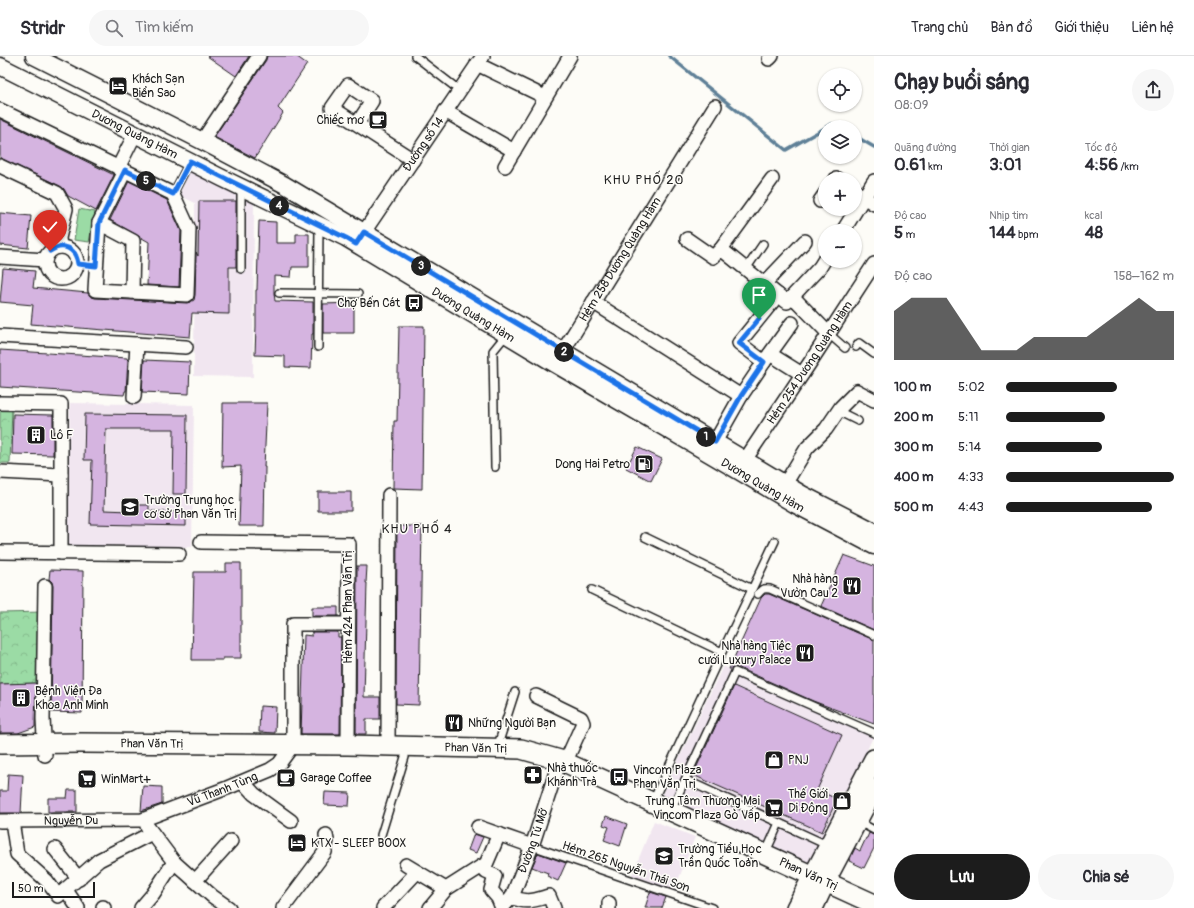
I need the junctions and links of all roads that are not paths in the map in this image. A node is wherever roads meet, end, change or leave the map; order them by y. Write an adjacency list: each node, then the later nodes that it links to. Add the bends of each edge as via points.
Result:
1 (34, 56): 14 (street, Dương Quảng Hàm)
2 (259, 56): 14 (street)
3 (415, 56): 7 (lane)
4 (570, 56): 8 (street)
5 (480, 60): 7 (street, Đường số 14); 8 (street)
6 (0, 66): 13 (street, Dương Quảng Hàm)
7 (459, 90): 11 (street, Đường số 14)
8 (545, 97): 15 (street)
9 (715, 106): 50 (street, Hẻm 258 Dương Quảng Hàm)
10 (0, 110): 20 (street)
11 (445, 111): 15 (street); 16 (street, Đường số 14)
12 (357, 124): 16 (street)
13 (135, 134): 17 (street, Dương Quảng Hàm); 20 (street)
14 (202, 141): 29 (street, Dương Quảng Hàm, via 285,185)
15 (514, 151): 19 (street)
16 (412, 160): 29 (street, Đường số 14)
17 (190, 161): 23 (street, Dương Quảng Hàm); 24 (lane)
18 (0, 166): 33 (street, via 57,193 66,209 59,238)
19 (506, 166)
20 (121, 169): 24 (street); 26 (street)
21 (772, 179): 34 (street)
22 (874, 181): 25 (street)
23 (241, 187): 28 (street, Dương Quảng Hàm); 41 (lane)
24 (173, 194): 44 (street, via 189,229 187,294)
25 (864, 198): 27 (street)
26 (99, 223): 39 (street); 44 (street, via 133,241)
27 (847, 224)
28 (319, 225): 29 (street, Dương Quảng Hàm); 46 (lane)
29 (360, 238): 53 (street, Dương Quảng Hàm); 60 (street, Dương Quảng Hàm)
30 (688, 239): 34 (street, via 713,257)
31 (805, 240): 43 (street)
32 (763, 244): 42 (lane)
33 (60, 247): 36 (street, via 50,251); 37 (street, via 71,250)
34 (721, 249): 42 (street)
35 (0, 257): 36 (street)
36 (45, 260): 37 (street, via 49,275 58,279 69,278 74,274)
37 (78, 264): 39 (street)
38 (874, 264): 52 (street, Hẻm 254 Dương Quảng Hàm)
39 (96, 266): 44 (street, via 94,290)
40 (819, 268): 49 (street)
41 (241, 269)
42 (746, 269): 43 (street)
43 (764, 284): 48 (street)
44 (132, 292)
45 (279, 293): 46 (lane)
46 (318, 294): 47 (lane); 57 (lane)
47 (358, 294)
48 (778, 295): 49 (street, via 787,302); 62 (street, via 739,343)
49 (793, 297): 52 (street)
50 (593, 302): 60 (street, Hẻm 258 Dương Quảng Hàm); 64 (street)
51 (792, 323): 62 (street)
52 (829, 334): 59 (lane); 63 (street, Hẻm 254 Dương Quảng Hàm)
53 (506, 335): 72 (lane, via 494,351); 81 (street, Dương Quảng Hàm, via 796,505)
54 (0, 336): 55 (street)
55 (137, 344): 56 (street); 65 (street)
56 (186, 347)
57 (318, 347)
58 (856, 347): 61 (lane, via 859,343)
59 (845, 348)
60 (563, 351): 70 (street, Dương Quảng Hàm)
61 (874, 354)
62 (767, 358): 63 (street); 64 (street)
63 (802, 374): 71 (street, Hẻm 254 Dương Quảng Hàm)
64 (741, 396): 70 (street)
65 (134, 398)
66 (874, 400): 68 (street, via 857,390)
67 (0, 403): 74 (street, via 61,404)
68 (838, 411): 69 (lane); 75 (street, via 807,448)
69 (858, 421)
70 (715, 442): 71 (street, Dương Quảng Hàm)
71 (744, 460): 75 (street, Dương Quảng Hàm)
72 (495, 467)
73 (0, 472): 74 (street)
74 (61, 475): 83 (street)
75 (785, 484): 77 (street, Dương Quảng Hàm)
76 (389, 495): 97 (street)
77 (874, 531)
78 (645, 537): 86 (lane)
79 (775, 541): 86 (lane)
80 (201, 542): 89 (street, Hẻm 424 Phan Văn Trị, via 349,544)
81 (874, 546)
82 (0, 552): 83 (street)
83 (61, 553): 84 (street)
84 (179, 554)
85 (45, 586): 99 (street)
86 (752, 589): 91 (lane)
87 (592, 590): 91 (lane)
88 (758, 594): 90 (lane, via 764,588 770,589)
89 (348, 624): 96 (street, Hẻm 424 Phan Văn Trị); 100 (street, via 294,624)
90 (874, 635)
91 (722, 652): 108 (lane)
92 (515, 692): 98 (lane)
93 (536, 696): 104 (street, Đường Tú Mỡ, via 583,720)
94 (874, 733): 105 (lane, via 735,672)
95 (0, 744): 99 (main road)
96 (348, 745): 97 (main road, Phan Văn Trị); 100 (main road, Phan Văn Trị)
97 (388, 746): 102 (main road, Phan Văn Trị)
98 (497, 748): 102 (main road, Phan Văn Trị); 104 (main road, Phan Văn Trị, via 521,749)
99 (45, 749): 100 (main road, Phan Văn Trị); 101 (main road, Phan Văn Trị)
100 (289, 751): 102 (main road, Phan Văn Trị); 106 (street, Vũ Thanh Tùng, via 280,764)
101 (0, 754)
102 (410, 754): 104 (main road, Phan Văn Trị, via 521,758); 120 (lane)
103 (874, 759): 123 (main road)
104 (561, 766): 108 (main road, Phan Văn Trị); 122 (street, Đường Tú Mỡ)
105 (686, 780): 109 (lane); 114 (lane)
106 (243, 782): 110 (street, Vũ Thanh Tùng); 112 (street, via 254,794)
107 (874, 788): 113 (main road)
108 (650, 807): 109 (main road, Phan Văn Trị); 130 (main road, Phan Văn Trị)
109 (671, 811): 125 (main road, Phan Văn Trị)
110 (142, 820): 111 (street, Nguyễn Du); 117 (street)
111 (6, 821): 132 (street, via 18,854)
112 (291, 821)
113 (856, 821): 116 (lane); 130 (main road)
114 (779, 823): 123 (lane); 125 (lane)
115 (478, 827): 118 (street)
116 (874, 830)
117 (152, 833): 126 (street); 128 (street, via 99,860)
118 (499, 834): 122 (street); 127 (street)
119 (326, 835): 138 (street, via 325,852)
120 (381, 835)
121 (231, 841): 129 (street)
122 (532, 846): 133 (street, Đường Tú Mỡ); 143 (lane, Hẻm 265 Nguyễn Thái Sơn)
123 (829, 846): 130 (main road)
124 (55, 849): 128 (street)
125 (765, 854): 130 (main road, Phan Văn Trị)
126 (174, 862): 129 (street); 136 (street)
127 (484, 869): 131 (street, via 482,866); 141 (street, via 495,876 491,890)
128 (79, 879): 132 (street)
129 (195, 881): 137 (street)
130 (817, 883): 134 (main road, Phan Văn Trị); 144 (main road); 145 (main road); 146 (main road)
131 (446, 889): 139 (street, via 412,868); 140 (street)
132 (62, 893): 135 (street)
133 (512, 897): 141 (street, Đường Tú Mỡ); 142 (street, via 528,902 549,896)
134 (874, 904)
135 (78, 908)
136 (141, 908)
137 (229, 908)
138 (283, 908)
139 (383, 908)
140 (430, 908)
141 (502, 908)
142 (554, 908)
143 (712, 908)
144 (796, 908)
145 (813, 908)
146 (858, 908)

